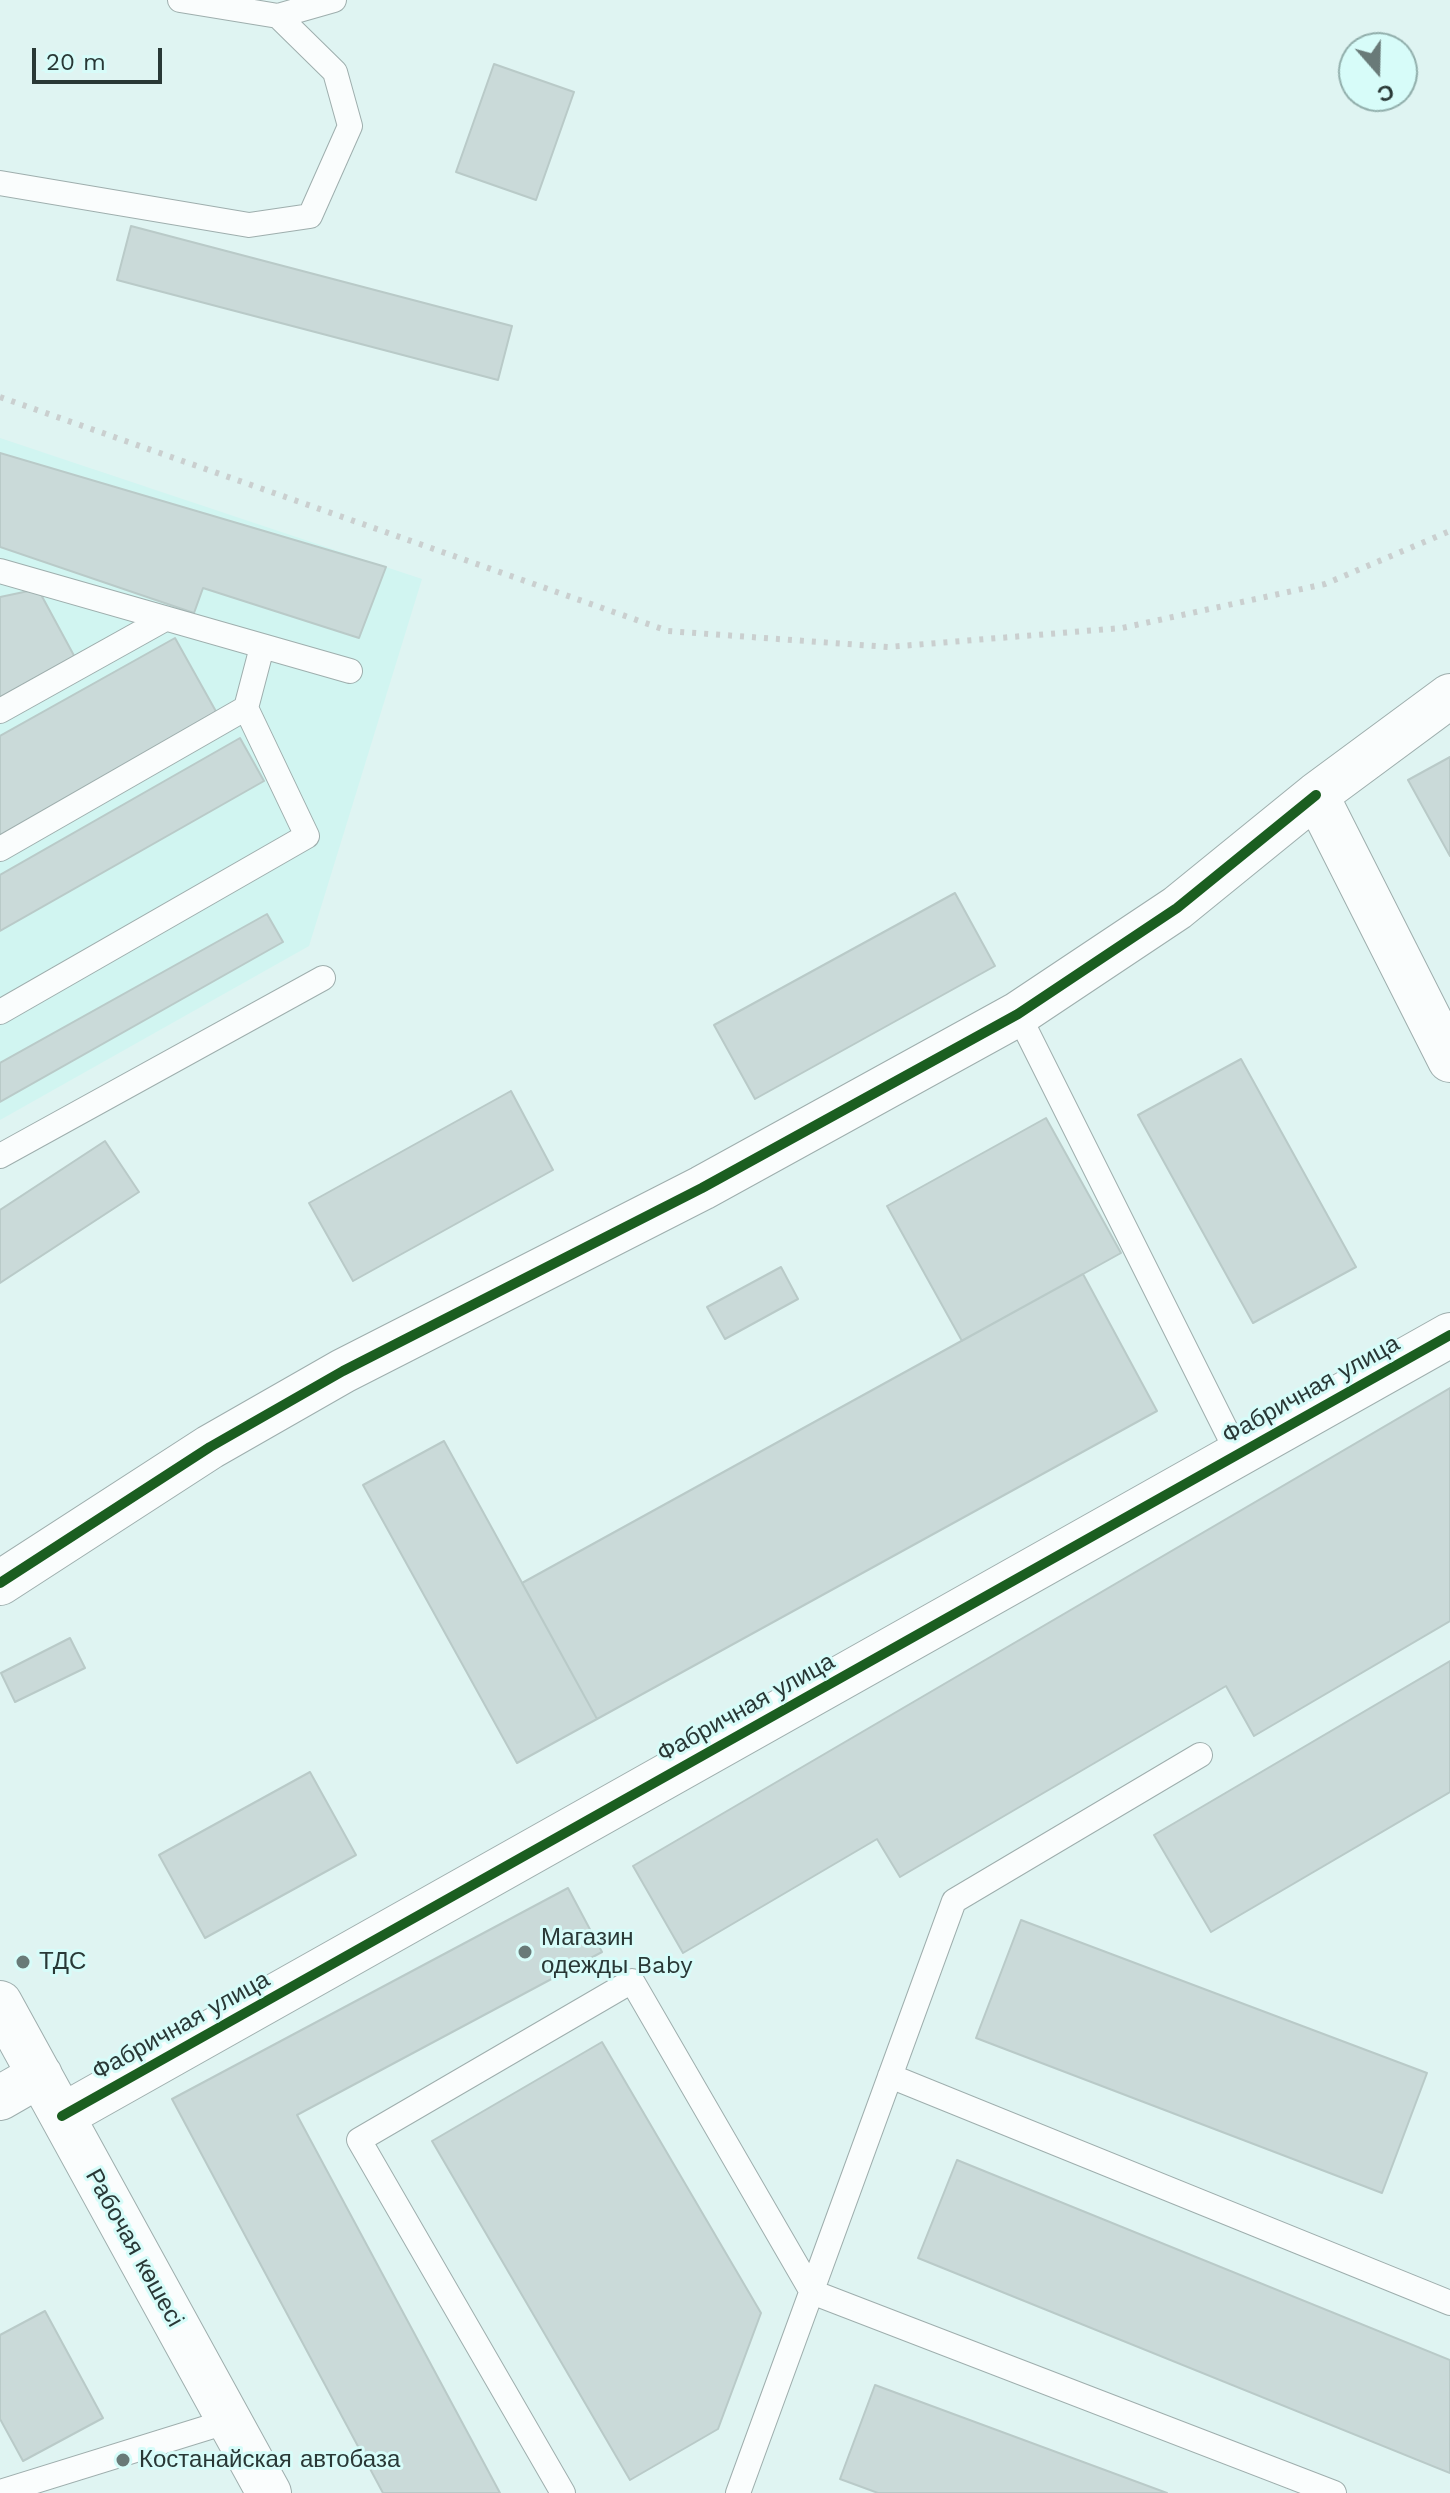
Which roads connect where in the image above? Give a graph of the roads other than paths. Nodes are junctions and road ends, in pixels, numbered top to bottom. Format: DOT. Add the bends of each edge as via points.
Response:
graph roads {
  1 [pos="180,0"];
  2 [pos="334,0"];
  3 [pos="278,16"];
  4 [pos="0,183"];
  5 [pos="5,577"];
  6 [pos="165,619"];
  7 [pos="262,647"];
  8 [pos="350,671"];
  9 [pos="1450,696"];
  10 [pos="246,708"];
  11 [pos="0,711"];
  12 [pos="1316,795"];
  13 [pos="0,849"];
  14 [pos="323,978"];
  15 [pos="0,1012"];
  16 [pos="1018,1014"];
  17 [pos="1450,1060"];
  18 [pos="0,1156"];
  19 [pos="1450,1335"];
  20 [pos="1238,1454"];
  21 [pos="0,1583"];
  22 [pos="1200,1755"];
  23 [pos="0,2003"];
  24 [pos="40,2075"];
  25 [pos="890,2076"];
  26 [pos="0,2098"];
  27 [pos="62,2116"];
  28 [pos="812,2292"];
  29 [pos="1450,2303"];
  30 [pos="229,2421"];
  31 [pos="0,2492"];
  32 [pos="269,2493"];
  33 [pos="563,2493"];
  34 [pos="738,2493"];
  35 [pos="1334,2493"];
  1 -- 3 [label="lane"];
  2 -- 3 [label="lane"];
  3 -- 4 [label="lane" via="335,72 350,126 310,216 249,225"];
  5 -- 6 [label="lane"];
  6 -- 7 [label="lane"];
  6 -- 11 [label="lane"];
  7 -- 8 [label="lane"];
  7 -- 10 [label="lane"];
  9 -- 12 [label="street"];
  10 -- 13 [label="lane"];
  10 -- 15 [label="lane" via="307,836"];
  12 -- 16 [label="street" via="1177,908"];
  12 -- 17 [label="street"];
  14 -- 18 [label="lane"];
  16 -- 20 [label="lane"];
  16 -- 21 [label="street" via="702,1188 343,1371 210,1447"];
  19 -- 20 [label="street, Фабричная улица"];
  20 -- 27 [label="street, Фабричная улица"];
  22 -- 25 [label="lane" via="954,1901"];
  23 -- 24 [label="street, Рабочая көшесі"];
  24 -- 26 [label="street"];
  24 -- 27 [label="street, Рабочая көшесі"];
  25 -- 28 [label="lane"];
  25 -- 29 [label="lane"];
  27 -- 30 [label="street, Рабочая көшесі"];
  28 -- 33 [label="lane" via="632,1981 359,2140"];
  28 -- 34 [label="lane"];
  28 -- 35 [label="lane"];
  30 -- 31 [label="lane"];
  30 -- 32 [label="street, Рабочая көшесі"];
}
